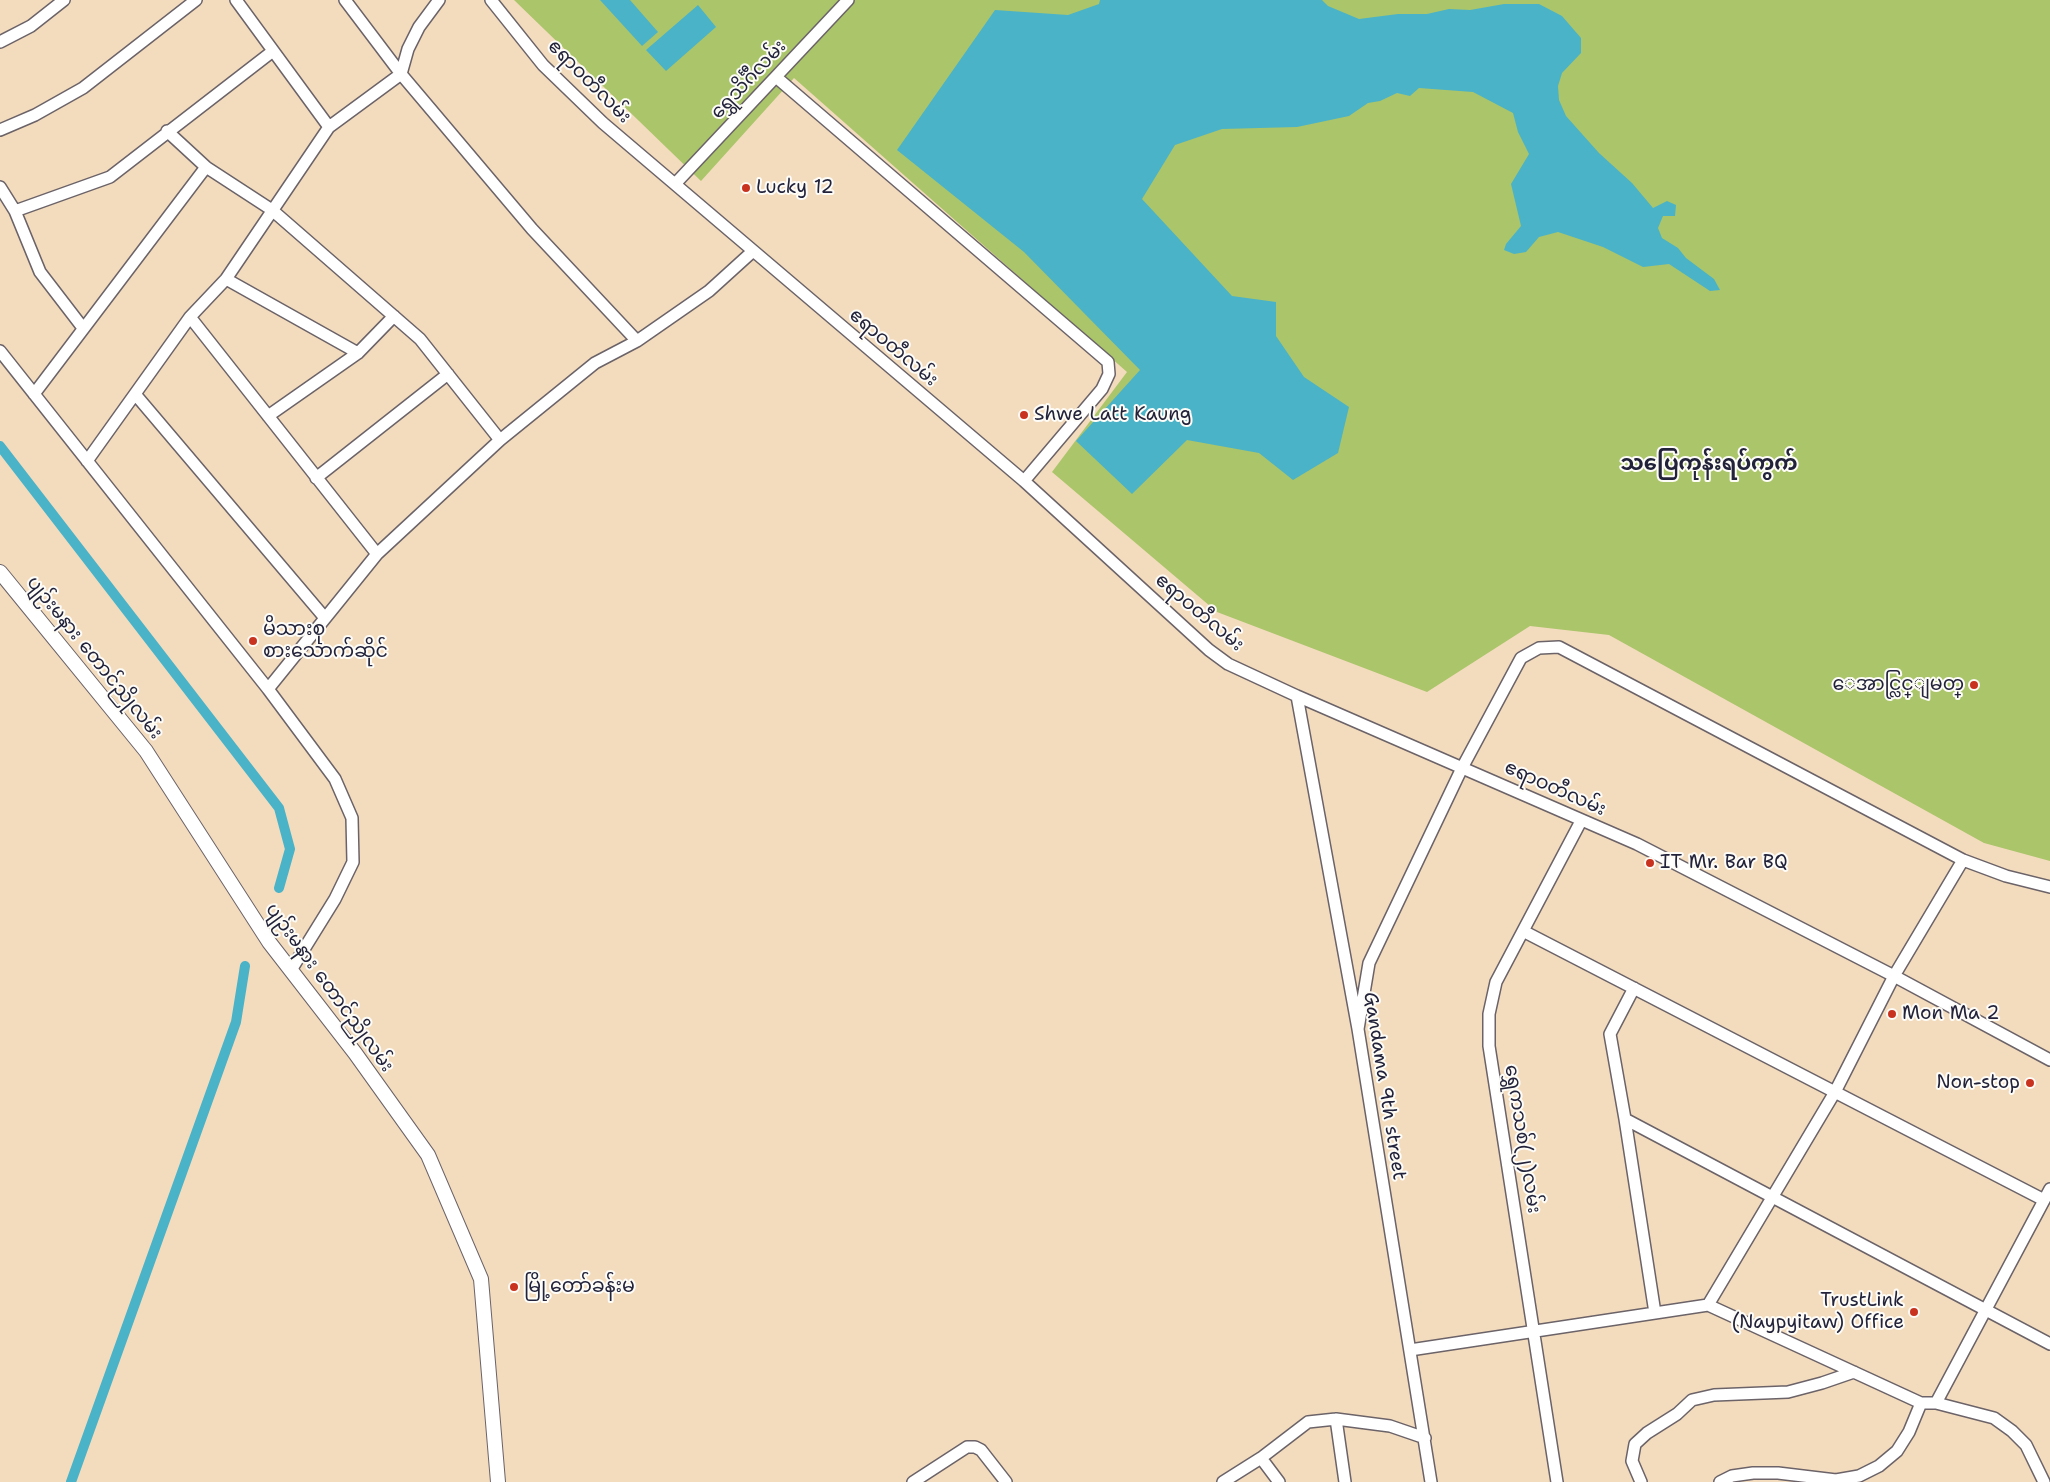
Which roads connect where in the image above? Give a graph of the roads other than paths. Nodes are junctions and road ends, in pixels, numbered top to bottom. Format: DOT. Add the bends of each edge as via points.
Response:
graph roads {
  1 [pos="64,0"];
  2 [pos="196,0"];
  3 [pos="236,0"];
  4 [pos="345,0"];
  5 [pos="439,0"];
  6 [pos="492,0"];
  7 [pos="848,0"];
  8 [pos="0,42"];
  9 [pos="273,51"];
  10 [pos="402,74"];
  11 [pos="776,77"];
  12 [pos="329,127"];
  13 [pos="0,130"];
  14 [pos="167,131"];
  15 [pos="206,167"];
  16 [pos="675,184"];
  17 [pos="0,187"];
  18 [pos="272,210"];
  19 [pos="15,212"];
  20 [pos="752,252"];
  21 [pos="226,279"];
  22 [pos="394,316"];
  23 [pos="190,317"];
  24 [pos="83,328"];
  25 [pos="637,342"];
  26 [pos="0,351"];
  27 [pos="358,353"];
  28 [pos="448,374"];
  29 [pos="34,394"];
  30 [pos="135,394"];
  31 [pos="268,416"];
  32 [pos="500,440"];
  33 [pos="87,461"];
  34 [pos="316,478"];
  35 [pos="1024,481"];
  36 [pos="377,554"];
  37 [pos="0,572"];
  38 [pos="325,618"];
  39 [pos="268,689"];
  40 [pos="1297,696"];
  41 [pos="1462,768"];
  42 [pos="1581,821"];
  43 [pos="1963,860"];
  44 [pos="2050,887"];
  45 [pos="1523,931"];
  46 [pos="291,970"];
  47 [pos="1894,976"];
  48 [pos="1634,988"];
  49 [pos="1358,1029"];
  50 [pos="2050,1060"];
  51 [pos="1834,1092"];
  52 [pos="1626,1119"];
  53 [pos="2050,1189"];
  54 [pos="1773,1196"];
  55 [pos="2044,1200"];
  56 [pos="1708,1305"];
  57 [pos="1985,1310"];
  58 [pos="1655,1313"];
  59 [pos="1535,1331"];
  60 [pos="2050,1344"];
  61 [pos="1410,1350"];
  62 [pos="1854,1372"];
  63 [pos="1922,1403"];
  64 [pos="1936,1403"];
  65 [pos="1336,1419"];
  66 [pos="1425,1438"];
  67 [pos="1261,1458"];
  68 [pos="498,1482"];
  69 [pos="913,1482"];
  70 [pos="1006,1482"];
  71 [pos="1223,1482"];
  72 [pos="1279,1482"];
  73 [pos="1345,1482"];
  74 [pos="1431,1482"];
  75 [pos="1557,1482"];
  76 [pos="1640,1482"];
  77 [pos="1720,1482"];
  78 [pos="2044,1482"];
  1 -- 8 [label="street" via="31,26"];
  2 -- 13 [label="street" via="83,88"];
  3 -- 9 [label="street"];
  4 -- 10 [label="street"];
  5 -- 10 [label="street" via="419,27 408,49"];
  6 -- 16 [label="street, ဧရာဝတီလမ်း" via="543,65 603,123"];
  7 -- 11 [label="street, ရွှေသိင်္ဂီလမ်း"];
  9 -- 12 [label="street"];
  9 -- 14 [label="street"];
  10 -- 12 [label="street"];
  10 -- 25 [label="street" via="532,228"];
  11 -- 16 [label="street, ရွှေသိင်္ဂီလမ်း"];
  11 -- 35 [label="street" via="1108,362 1109,374 1102,389"];
  12 -- 18 [label="street"];
  14 -- 15 [label="street"];
  14 -- 19 [label="street" via="110,177"];
  15 -- 18 [label="street"];
  15 -- 24 [label="street"];
  16 -- 20 [label="street, ဧရာဝတီလမ်း"];
  17 -- 19 [label="street"];
  18 -- 21 [label="street"];
  18 -- 22 [label="street"];
  19 -- 24 [label="street" via="40,272"];
  20 -- 25 [label="street" via="709,291"];
  20 -- 35 [label="street, ဧရာဝတီလမ်း"];
  21 -- 23 [label="street"];
  21 -- 27 [label="street"];
  22 -- 27 [label="street"];
  22 -- 28 [label="street" via="420,339"];
  23 -- 30 [label="street"];
  23 -- 31 [label="street"];
  24 -- 29 [label="street"];
  25 -- 32 [label="street" via="594,363"];
  26 -- 29 [label="street"];
  27 -- 31 [label="street"];
  28 -- 32 [label="street"];
  28 -- 34 [label="street"];
  29 -- 33 [label="street"];
  30 -- 33 [label="street"];
  30 -- 38 [label="street"];
  31 -- 34 [label="street"];
  32 -- 36 [label="street"];
  33 -- 39 [label="street"];
  34 -- 36 [label="street"];
  35 -- 40 [label="street, ဧရာဝတီလမ်း" via="1209,650 1228,664"];
  36 -- 38 [label="street"];
  37 -- 46 [label="main road, ပျဉ်းမနား တောင်ညိုလမ်း" via="146,751 269,942"];
  38 -- 39 [label="street"];
  39 -- 46 [label="street" via="335,779 352,818 353,862 335,899"];
  40 -- 41 [label="street, ဧရာဝတီလမ်း"];
  40 -- 49 [label="street, Gandama 9th street"];
  41 -- 42 [label="street, ဧရာဝတီလမ်း"];
  41 -- 43 [label="street" via="1521,658 1539,648 1559,647"];
  41 -- 49 [label="street" via="1369,963"];
  42 -- 45 [label="street, ရွှေကသစ်(၂)လမ်း"];
  42 -- 47 [label="street, ဧရာဝတီလမ်း" via="1637,844"];
  43 -- 44 [label="street" via="2006,876"];
  43 -- 47 [label="street"];
  45 -- 48 [label="street"];
  45 -- 59 [label="street, ရွှေကသစ်(၂)လမ်း" via="1496,982 1489,1014 1489,1046"];
  46 -- 68 [label="main road, ပျဉ်းမနား တောင်ညိုလမ်း" via="428,1155 481,1279"];
  47 -- 50 [label="street, ဧရာဝတီလမ်း"];
  47 -- 51 [label="street"];
  48 -- 51 [label="street"];
  48 -- 52 [label="street" via="1610,1034"];
  49 -- 61 [label="street, Gandama 9th street"];
  51 -- 54 [label="street"];
  51 -- 55 [label="street"];
  52 -- 54 [label="street"];
  52 -- 58 [label="street"];
  53 -- 55 [label="street"];
  54 -- 56 [label="street"];
  54 -- 57 [label="street"];
  55 -- 57 [label="street"];
  56 -- 58 [label="street"];
  56 -- 62 [label="street"];
  57 -- 60 [label="street"];
  57 -- 64 [label="street"];
  58 -- 59 [label="street"];
  59 -- 61 [label="street"];
  59 -- 75 [label="street, ရွှေကသစ်(၂)လမ်း"];
  61 -- 66 [label="street, Gandama 9th street"];
  62 -- 63 [label="street"];
  62 -- 76 [label="street" via="1788,1392 1714,1395 1692,1400 1635,1444 1632,1461"];
  63 -- 64 [label="street"];
  63 -- 77 [label="street" via="1896,1451 1880,1466 1859,1476 1836,1480 1753,1473 1732,1476"];
  64 -- 78 [label="street" via="1994,1418 2012,1431 2026,1444"];
  65 -- 66 [label="street" via="1390,1426"];
  65 -- 67 [label="street" via="1308,1422"];
  65 -- 73 [label="street"];
  66 -- 74 [label="street, Gandama 9th street"];
  67 -- 71 [label="street"];
  67 -- 72 [label="street"];
  69 -- 70 [label="street" via="967,1447 974,1446 981,1450"];
}
